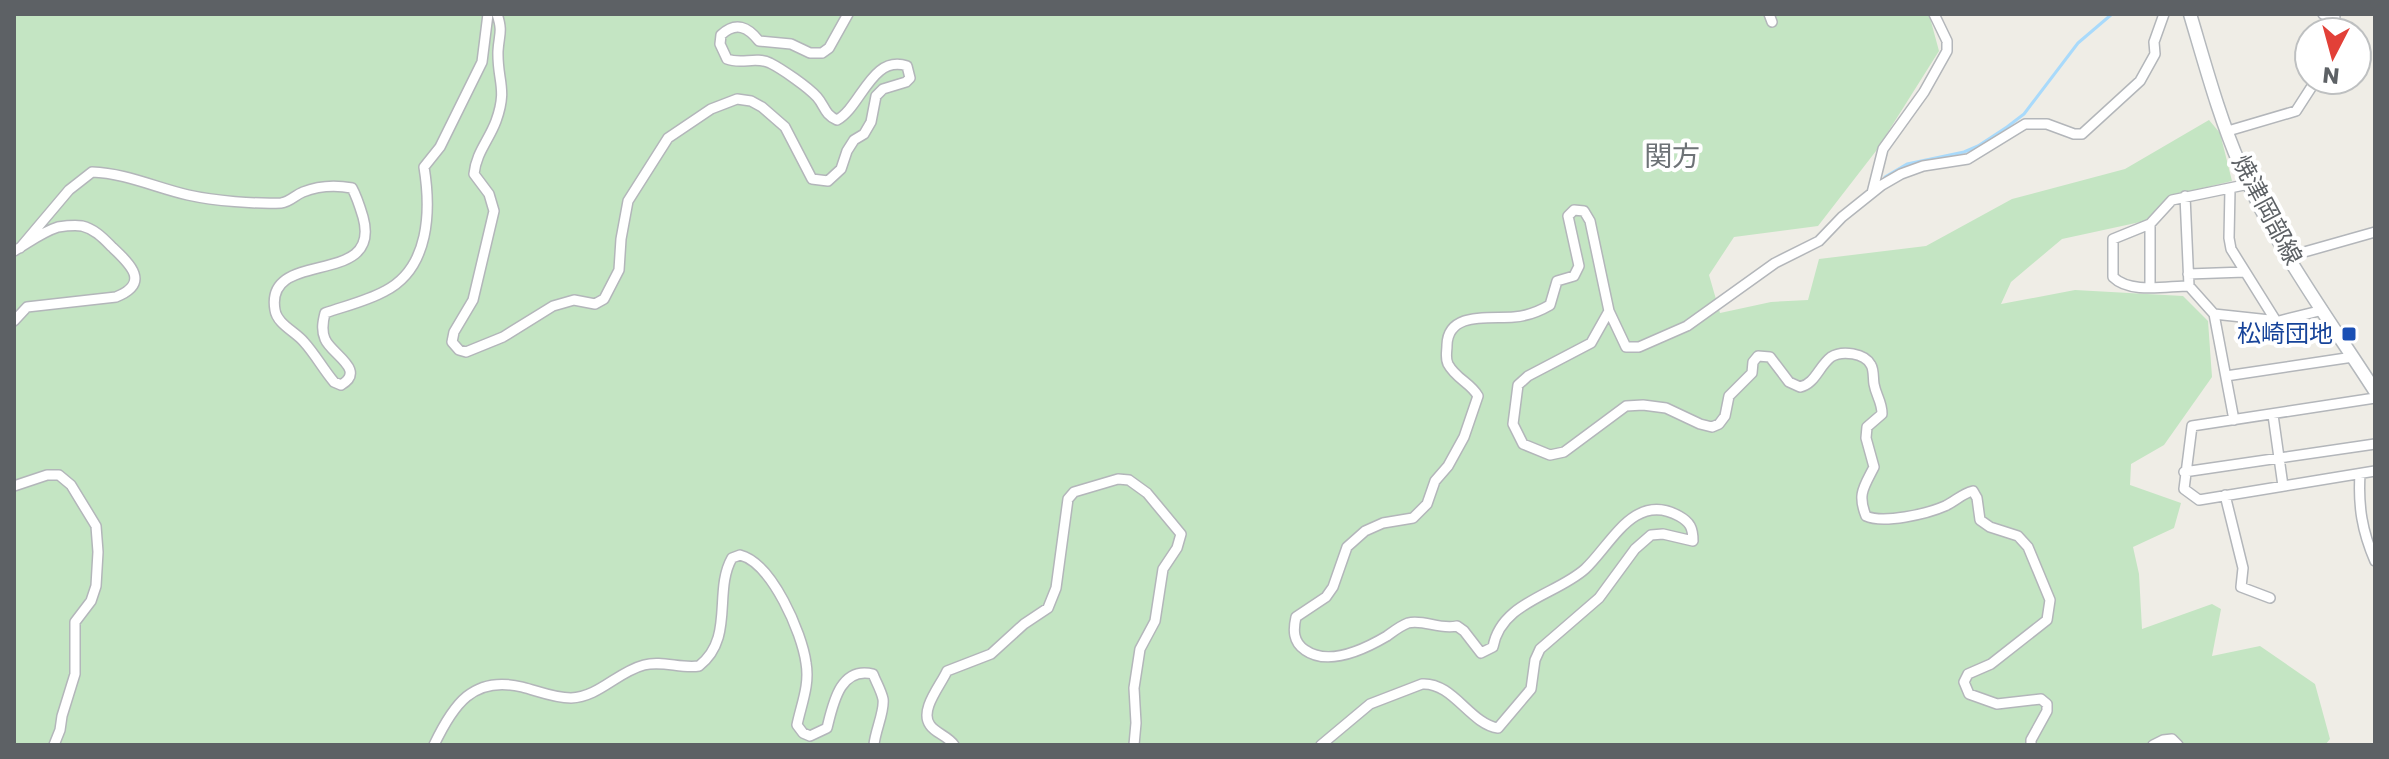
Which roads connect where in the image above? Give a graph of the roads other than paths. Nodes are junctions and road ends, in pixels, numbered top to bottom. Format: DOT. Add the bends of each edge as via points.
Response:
graph roads {
  1 [pos="488,14"];
  2 [pos="497,14"];
  3 [pos="848,14"];
  4 [pos="1934,14"];
  5 [pos="2164,14"];
  6 [pos="2190,14"];
  7 [pos="2306,96"];
  8 [pos="2228,131"];
  9 [pos="2249,184"];
  10 [pos="2230,189"];
  11 [pos="1872,193"];
  12 [pos="2185,196"];
  13 [pos="2150,224"];
  14 [pos="2375,232"];
  15 [pos="17,250"];
  16 [pos="2290,256"];
  17 [pos="2245,272"];
  18 [pos="2188,274"];
  19 [pos="2150,286"];
  20 [pos="2189,286"];
  21 [pos="2323,310"];
  22 [pos="1609,311"];
  23 [pos="2214,314"];
  24 [pos="14,321"];
  25 [pos="2276,321"];
  26 [pos="2353,357"];
  27 [pos="2226,376"];
  28 [pos="2375,391"];
  29 [pos="2375,398"];
  30 [pos="2273,415"];
  31 [pos="2234,420"];
  32 [pos="2375,444"];
  33 [pos="2279,459"];
  34 [pos="2375,471"];
  35 [pos="2184,472"];
  36 [pos="2360,474"];
  37 [pos="14,486"];
  38 [pos="2283,486"];
  39 [pos="2225,495"];
  40 [pos="2375,561"];
  41 [pos="2270,598"];
  42 [pos="54,745"];
  43 [pos="434,745"];
  44 [pos="874,745"];
  45 [pos="954,745"];
  46 [pos="1134,745"];
  47 [pos="1321,745"];
  48 [pos="2031,745"];
  49 [pos="2153,745"];
  50 [pos="2178,745"];
  1 -- 15 [label="street" via="482,62 440,147 424,167 429,215 411,269 388,291 325,313 326,342 349,366 351,375 341,385 280,320 276,294 286,279 358,254 366,231 352,188 318,188 300,192 286,203 262,202 192,196 92,172 69,190"];
  2 -- 3 [label="street" via="503,31 498,52 503,94 474,174 494,211 473,300 452,342 466,352 503,337 553,306 604,299 619,270 628,201 668,138 711,109 737,99 762,107 785,127 812,179 828,181 871,122 876,96 910,78 907,66 891,64 874,76 837,120 828,116 817,97 772,64 756,58 737,63 727,59 721,35 739,26 749,28 759,41 822,53"];
  4 -- 11 [label="street" via="1947,51 1883,149"];
  5 -- 11 [label="street" via="2155,54 2140,81 2082,134 2025,124 1968,159 1911,170"];
  6 -- 8 [label="main road, 焼津岡部線"];
  7 -- 8 [label="street" via="2296,111"];
  8 -- 9 [label="main road, 焼津岡部線"];
  9 -- 10 [label="street"];
  9 -- 16 [label="main road, 焼津岡部線"];
  10 -- 12 [label="street"];
  10 -- 17 [label="street" via="2229,238"];
  11 -- 22 [label="street" via="1819,241 1775,263 1687,326 1639,347 1626,347"];
  12 -- 13 [label="street" via="2172,200"];
  12 -- 18 [label="street"];
  13 -- 19 [label="street"];
  13 -- 19 [label="street" via="2113,239 2113,277"];
  14 -- 16 [label="street"];
  15 -- 24 [label="street" via="58,227 85,226 129,262 135,277 126,293 116,297 27,307"];
  16 -- 21 [label="main road, 焼津岡部線"];
  17 -- 18 [label="street"];
  17 -- 25 [label="street"];
  18 -- 20 [label="street"];
  19 -- 20 [label="street"];
  20 -- 23 [label="street"];
  21 -- 25 [label="street"];
  21 -- 26 [label="main road, 焼津岡部線"];
  22 -- 47 [label="street" via="1590,221 1584,211 1574,210 1568,216 1579,266 1574,276 1557,281 1550,305 1515,317 1475,318 1455,325 1447,338 1446,361 1478,396 1464,437 1435,481 1427,504 1413,518 1383,523 1347,547 1326,597 1296,617 1295,637 1308,653 1336,656 1419,622 1441,629 1457,626 1481,653 1493,647 1513,613 1586,568 1629,519 1657,510 1673,513 1693,529 1693,541 1651,535 1635,549 1599,598 1540,649 1531,689 1498,728 1438,688 1422,684 1370,704"];
  22 -- 48 [label="street" via="1591,343 1518,385 1513,424 1523,444 1550,455 1564,452 1626,406 1666,408 1712,427 1725,416 1729,396 1752,373 1758,356 1770,357 1789,382 1800,387 1808,385 1832,357 1857,354 1866,359 1872,365 1882,414 1867,427 1874,467 1860,502 1866,516 1875,520 1913,515 1973,491 1980,520 2018,536 2036,561 2050,600 2047,620 1991,664 1968,674 1964,682 1969,694 1997,704 2041,699 2047,704"];
  23 -- 25 [label="street"];
  23 -- 27 [label="street"];
  26 -- 27 [label="street"];
  26 -- 28 [label="main road, 焼津岡部線"];
  27 -- 31 [label="street"];
  29 -- 30 [label="street"];
  30 -- 31 [label="street"];
  30 -- 33 [label="street"];
  31 -- 35 [label="street" via="2192,426"];
  32 -- 33 [label="street"];
  33 -- 35 [label="street"];
  33 -- 38 [label="street"];
  34 -- 36 [label="street"];
  35 -- 39 [label="street" via="2184,489 2199,500"];
  36 -- 38 [label="street"];
  36 -- 40 [label="street" via="2361,522"];
  37 -- 42 [label="street" via="47,475 62,477 96,526 96,586 75,622 75,674"];
  38 -- 39 [label="street"];
  39 -- 41 [label="street" via="2243,568 2241,587"];
  43 -- 44 [label="street" via="450,712 481,687 506,685 570,698 598,690 648,663 699,666 716,645 727,566 740,555 773,583 795,622 806,662 797,725 810,736 827,728 845,681 873,674 883,708"];
  45 -- 46 [label="street" via="927,719 947,671 991,654 1048,608 1056,588 1068,499 1074,492 1118,479 1136,483 1181,534 1163,569 1155,621 1140,649"];
  49 -- 50 [label="street" via="2172,739"];
}
